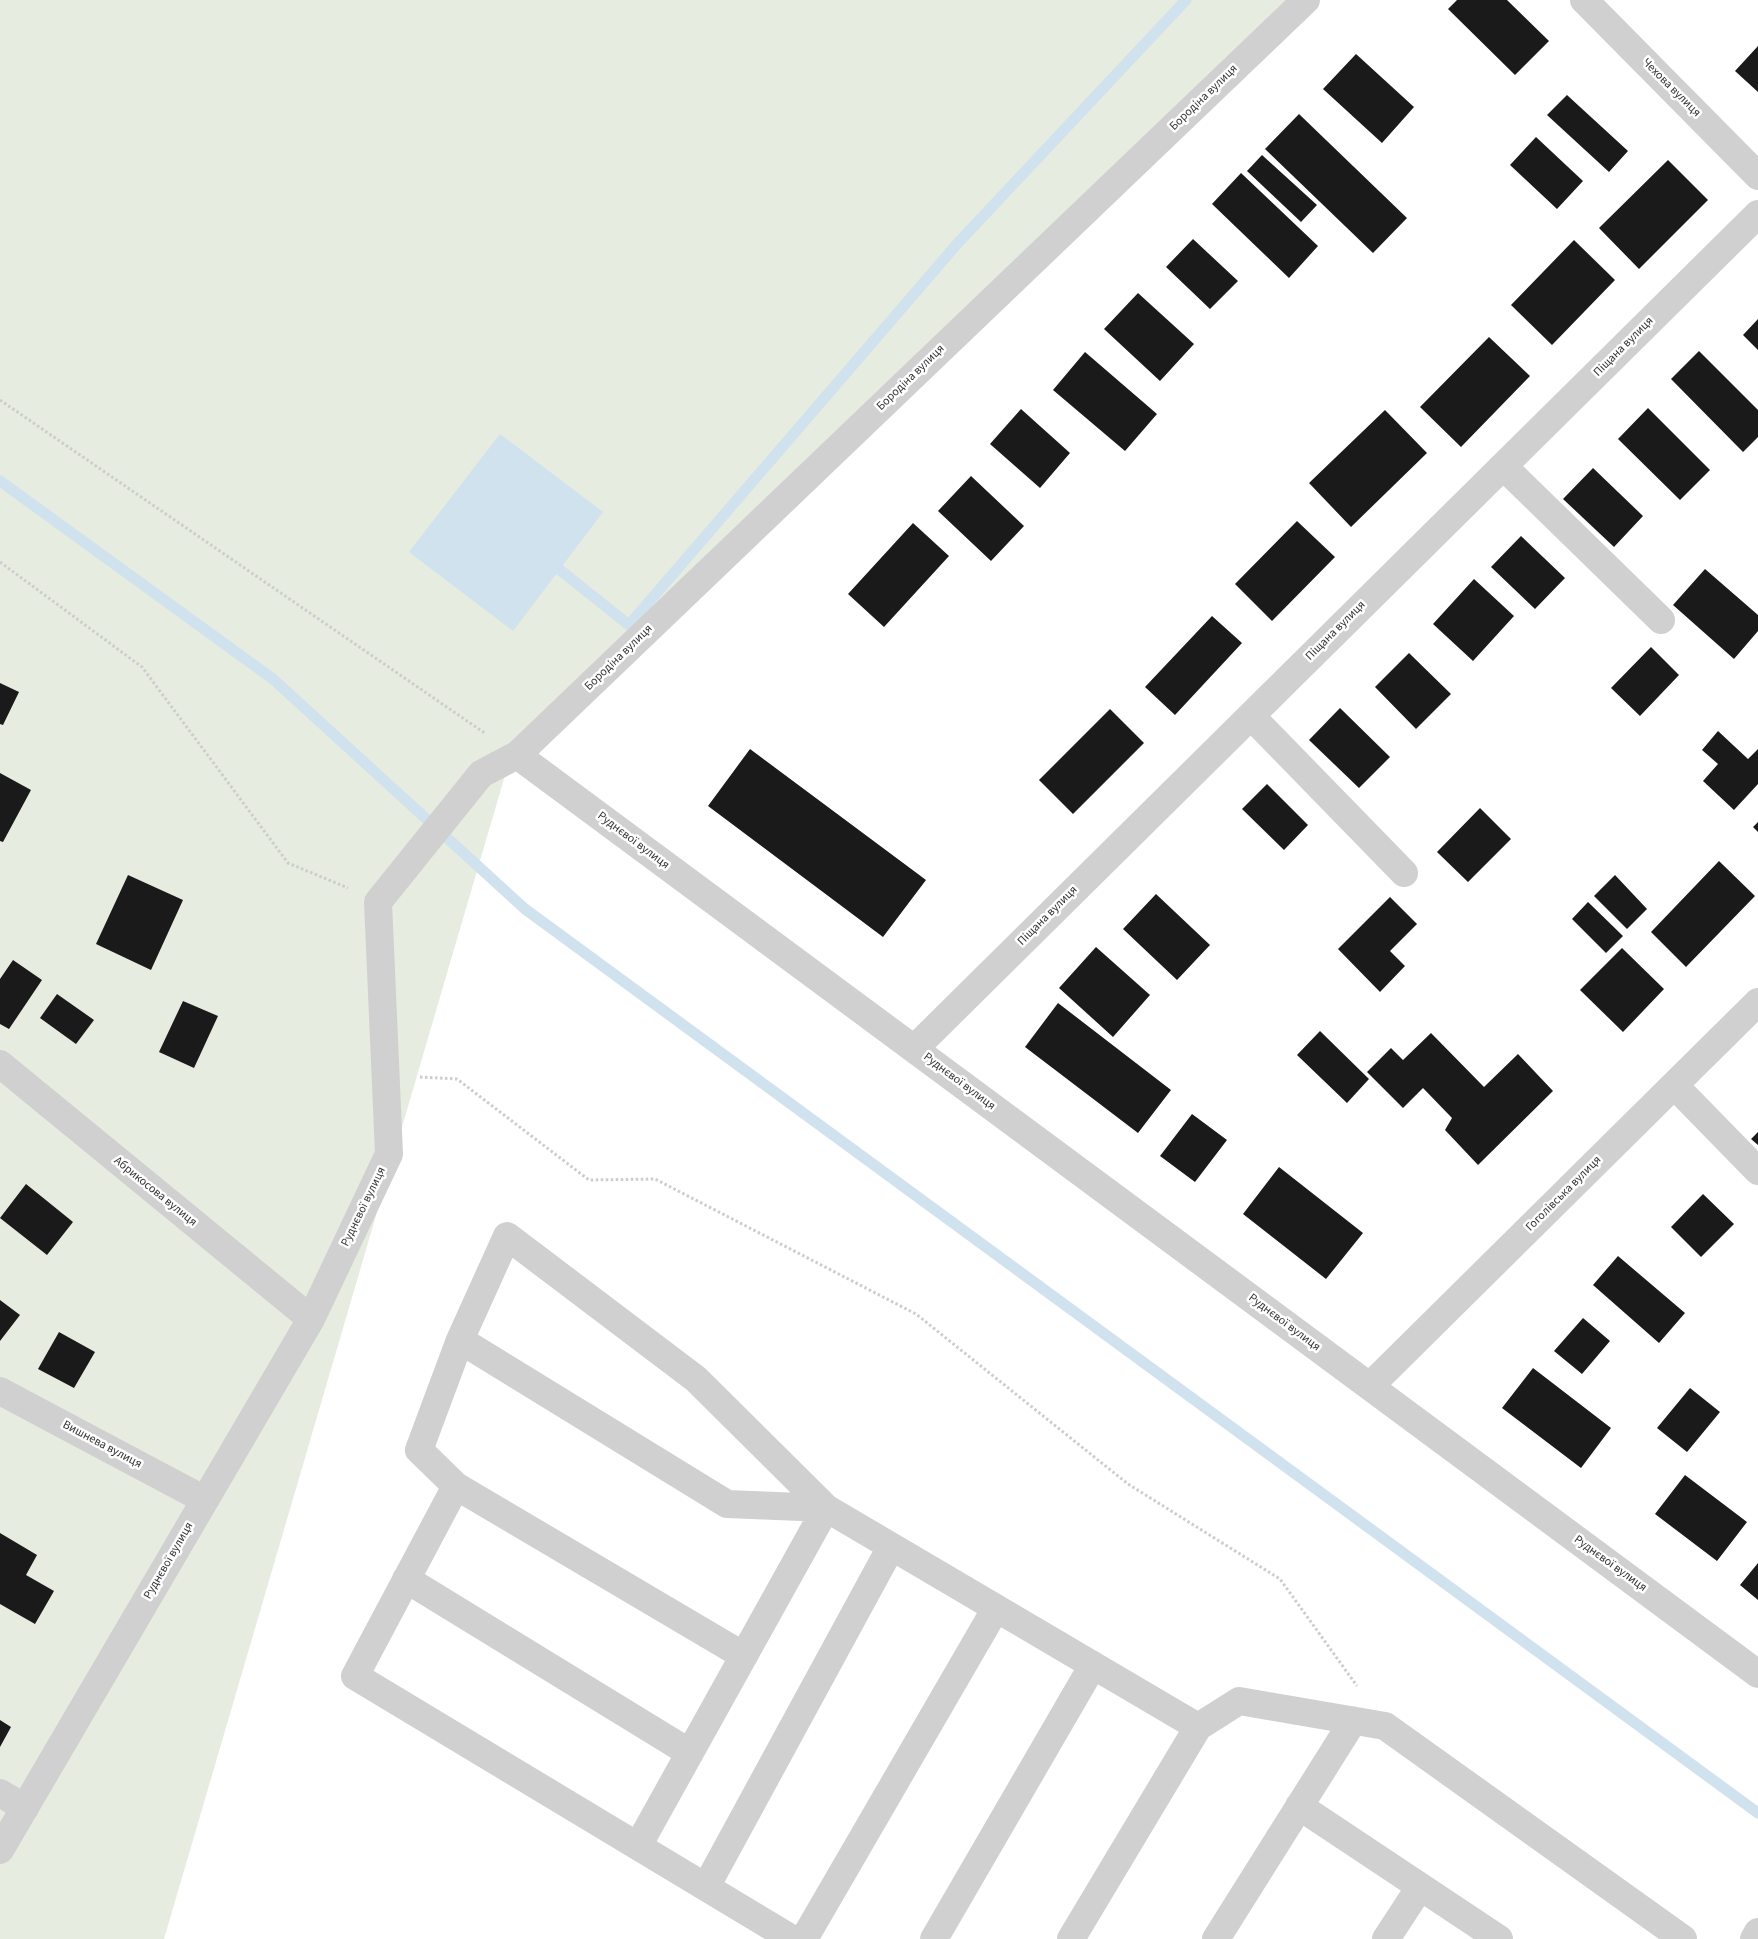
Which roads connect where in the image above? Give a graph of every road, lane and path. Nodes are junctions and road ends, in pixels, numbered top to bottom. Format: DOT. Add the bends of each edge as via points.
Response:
graph roads {
  1 [pos="1306,0"];
  2 [pos="1584,0"];
  3 [pos="1758,176"];
  4 [pos="1758,214"];
  5 [pos="0,400"];
  6 [pos="1503,466"];
  7 [pos="0,562"];
  8 [pos="1661,620"];
  9 [pos="1251,716"];
  10 [pos="517,755"];
  11 [pos="1404,872"];
  12 [pos="378,902"];
  13 [pos="1758,1002"];
  14 [pos="914,1049"];
  15 [pos="0,1064"];
  16 [pos="386,1074"];
  17 [pos="1674,1085"];
  18 [pos="1758,1171"];
  19 [pos="311,1319"];
  20 [pos="460,1340"];
  21 [pos="1370,1386"];
  22 [pos="0,1391"];
  23 [pos="456,1486"];
  24 [pos="204,1500"];
  25 [pos="826,1508"];
  26 [pos="892,1547"];
  27 [pos="406,1579"];
  28 [pos="996,1608"];
  29 [pos="744,1656"];
  30 [pos="1093,1665"];
  31 [pos="1758,1674"];
  32 [pos="1353,1721"];
  33 [pos="1385,1726"];
  34 [pos="1198,1727"];
  35 [pos="690,1753"];
  36 [pos="0,1794"];
  37 [pos="1299,1806"];
  38 [pos="25,1808"];
  39 [pos="638,1846"];
  40 [pos="0,1850"];
  41 [pos="706,1887"];
  42 [pos="1420,1887"];
  43 [pos="1758,1932"];
  44 [pos="792,1939"];
  45 [pos="804,1939"];
  46 [pos="934,1939"];
  47 [pos="1071,1939"];
  48 [pos="1216,1939"];
  49 [pos="1386,1939"];
  50 [pos="1499,1939"];
  51 [pos="1683,1939"];
  52 [pos="1754,1939"];
  1 -- 10 [label="street, Бородіна вулиця"];
  2 -- 3 [label="street, Чехова вулиця"];
  4 -- 6 [label="street, Піщана вулиця"];
  5 -- 10 [label="path"];
  6 -- 8 [label="street"];
  6 -- 9 [label="street, Піщана вулиця"];
  7 -- 12 [label="path" via="142,667 288,863"];
  9 -- 11 [label="street"];
  9 -- 14 [label="street, Піщана вулиця"];
  10 -- 12 [label="street" via="481,774"];
  10 -- 14 [label="street, Руднєвої вулиця"];
  12 -- 16 [label="street, Руднєвої вулиця"];
  13 -- 17 [label="street, Гоголівська вулиця"];
  14 -- 21 [label="street, Руднєвої вулиця"];
  15 -- 19 [label="street, Абрикосова вулиця"];
  16 -- 19 [label="street, Руднєвої вулиця" via="389,1154"];
  16 -- 33 [label="path" via="457,1079 589,1180 655,1179 916,1314 1128,1484 1280,1579"];
  17 -- 18 [label="street"];
  17 -- 21 [label="street, Гоголівська вулиця"];
  19 -- 24 [label="street, Руднєвої вулиця"];
  20 -- 23 [label="street" via="419,1450"];
  20 -- 25 [label="street" via="728,1504"];
  20 -- 25 [label="street" via="507,1236 696,1379"];
  21 -- 31 [label="street, Руднєвої вулиця"];
  22 -- 24 [label="street, Вишнева вулиця"];
  23 -- 27 [label="street"];
  23 -- 29 [label="street"];
  24 -- 38 [label="street, Руднєвої вулиця"];
  25 -- 26 [label="street"];
  25 -- 29 [label="street"];
  26 -- 28 [label="street"];
  26 -- 41 [label="street"];
  27 -- 35 [label="street"];
  27 -- 39 [label="street" via="355,1676"];
  28 -- 30 [label="street"];
  28 -- 45 [label="street"];
  29 -- 35 [label="street"];
  30 -- 34 [label="street"];
  30 -- 46 [label="street"];
  32 -- 33 [label="street"];
  32 -- 34 [label="street" via="1239,1701"];
  32 -- 37 [label="street"];
  33 -- 51 [label="street"];
  34 -- 47 [label="street"];
  35 -- 39 [label="street"];
  36 -- 38 [label="street"];
  37 -- 42 [label="street"];
  37 -- 48 [label="street"];
  38 -- 40 [label="street, Руднєвої вулиця"];
  39 -- 41 [label="street"];
  41 -- 44 [label="street"];
  42 -- 49 [label="street"];
  42 -- 50 [label="street"];
  43 -- 52 [label="street"];
}
